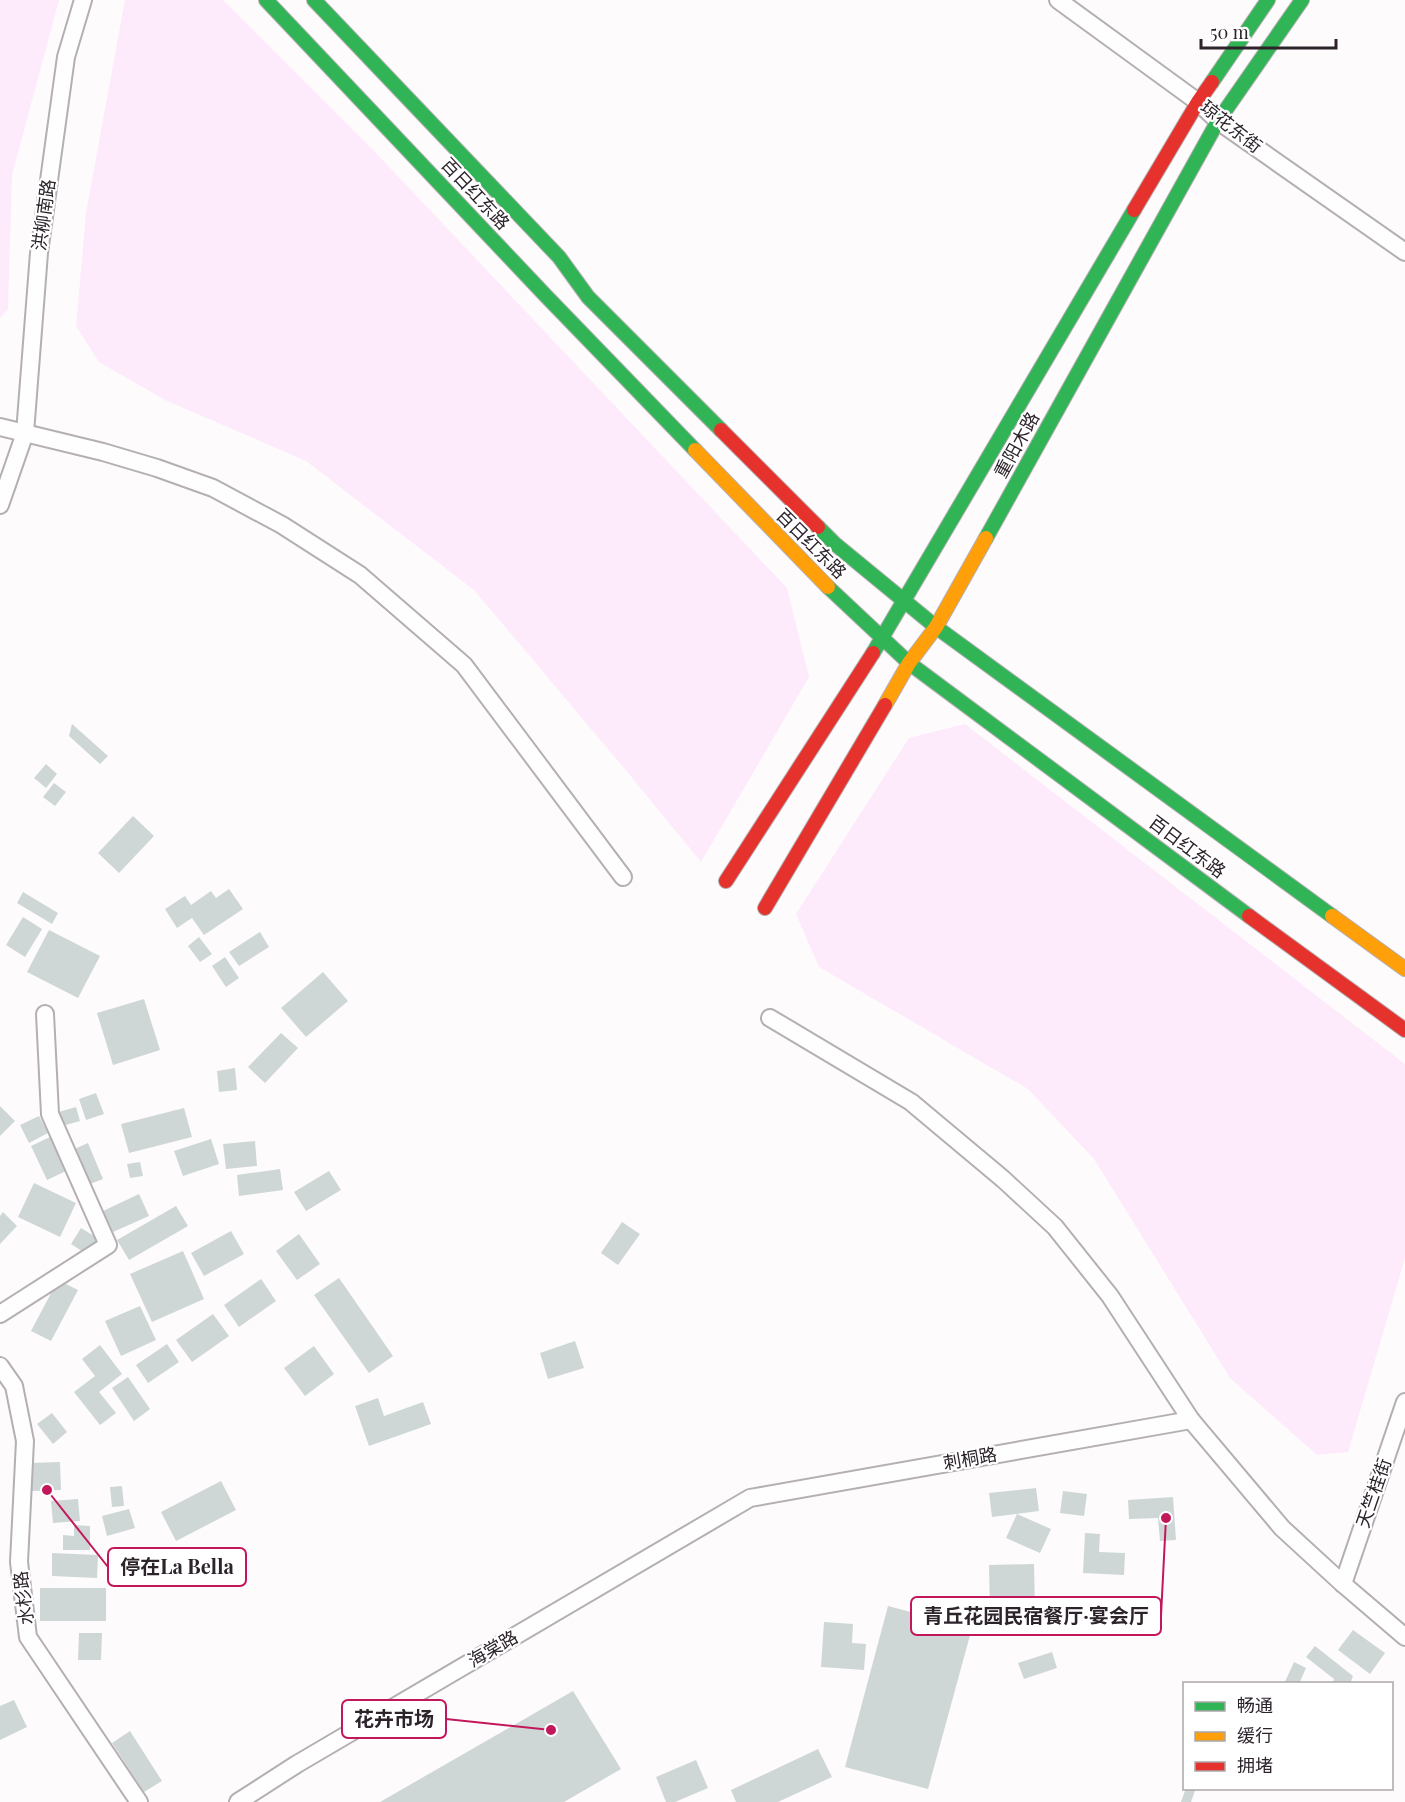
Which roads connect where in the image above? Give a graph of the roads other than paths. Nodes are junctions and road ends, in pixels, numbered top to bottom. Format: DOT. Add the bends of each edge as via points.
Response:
graph roads {
  1 [pos="84,0"];
  2 [pos="266,0"];
  3 [pos="314,0"];
  4 [pos="1058,0"];
  5 [pos="1268,0"];
  6 [pos="1302,0"];
  7 [pos="1198,102"];
  8 [pos="1218,121"];
  9 [pos="1405,252"];
  10 [pos="0,427"];
  11 [pos="25,434"];
  12 [pos="0,505"];
  13 [pos="905,601"];
  14 [pos="936,627"];
  15 [pos="883,638"];
  16 [pos="909,663"];
  17 [pos="623,878"];
  18 [pos="726,881"];
  19 [pos="765,908"];
  20 [pos="1405,969"];
  21 [pos="45,1014"];
  22 [pos="770,1018"];
  23 [pos="1405,1030"];
  24 [pos="0,1314"];
  25 [pos="0,1366"];
  26 [pos="1405,1402"];
  27 [pos="1191,1420"];
  28 [pos="750,1498"];
  29 [pos="1343,1584"];
  30 [pos="1405,1637"];
  31 [pos="139,1802"];
  32 [pos="238,1802"];
  1 -- 11 [label="street, 洪柳南路" via="66,57 39,253"];
  2 -- 15 [label="street, 百日红东路" via="819,579"];
  3 -- 13 [label="street, 百日红东路" via="559,257 588,297 835,544"];
  4 -- 7 [label="street, 琼花东街"];
  5 -- 7 [label="street, 重阳木路"];
  6 -- 8 [label="street, 重阳木路"];
  7 -- 8 [label="street, 琼花东街"];
  7 -- 13 [label="street, 重阳木路"];
  8 -- 9 [label="street, 琼花东街"];
  8 -- 14 [label="street, 重阳木路"];
  10 -- 11 [label="street"];
  11 -- 12 [label="street, 洪柳南路"];
  11 -- 17 [label="street" via="103,452 213,488 282,525 360,575 464,665"];
  13 -- 14 [label="street, 百日红东路"];
  13 -- 15 [label="street, 重阳木路"];
  14 -- 16 [label="street, 重阳木路"];
  14 -- 20 [label="street, 百日红东路"];
  15 -- 16 [label="street, 百日红东路"];
  15 -- 18 [label="street, 重阳木路"];
  16 -- 19 [label="street, 重阳木路"];
  16 -- 23 [label="street, 百日红东路"];
  21 -- 24 [label="street" via="50,1114 108,1245"];
  22 -- 27 [label="street" via="911,1102 1055,1227 1110,1296"];
  25 -- 31 [label="street, 水杉路" via="14,1386 25,1441 19,1562 28,1637"];
  26 -- 29 [label="street, 天竺桂街"];
  27 -- 28 [label="street, 刺桐路"];
  27 -- 29 [label="street" via="1282,1528"];
  28 -- 32 [label="street, 海棠路"];
  29 -- 30 [label="street"];
}
